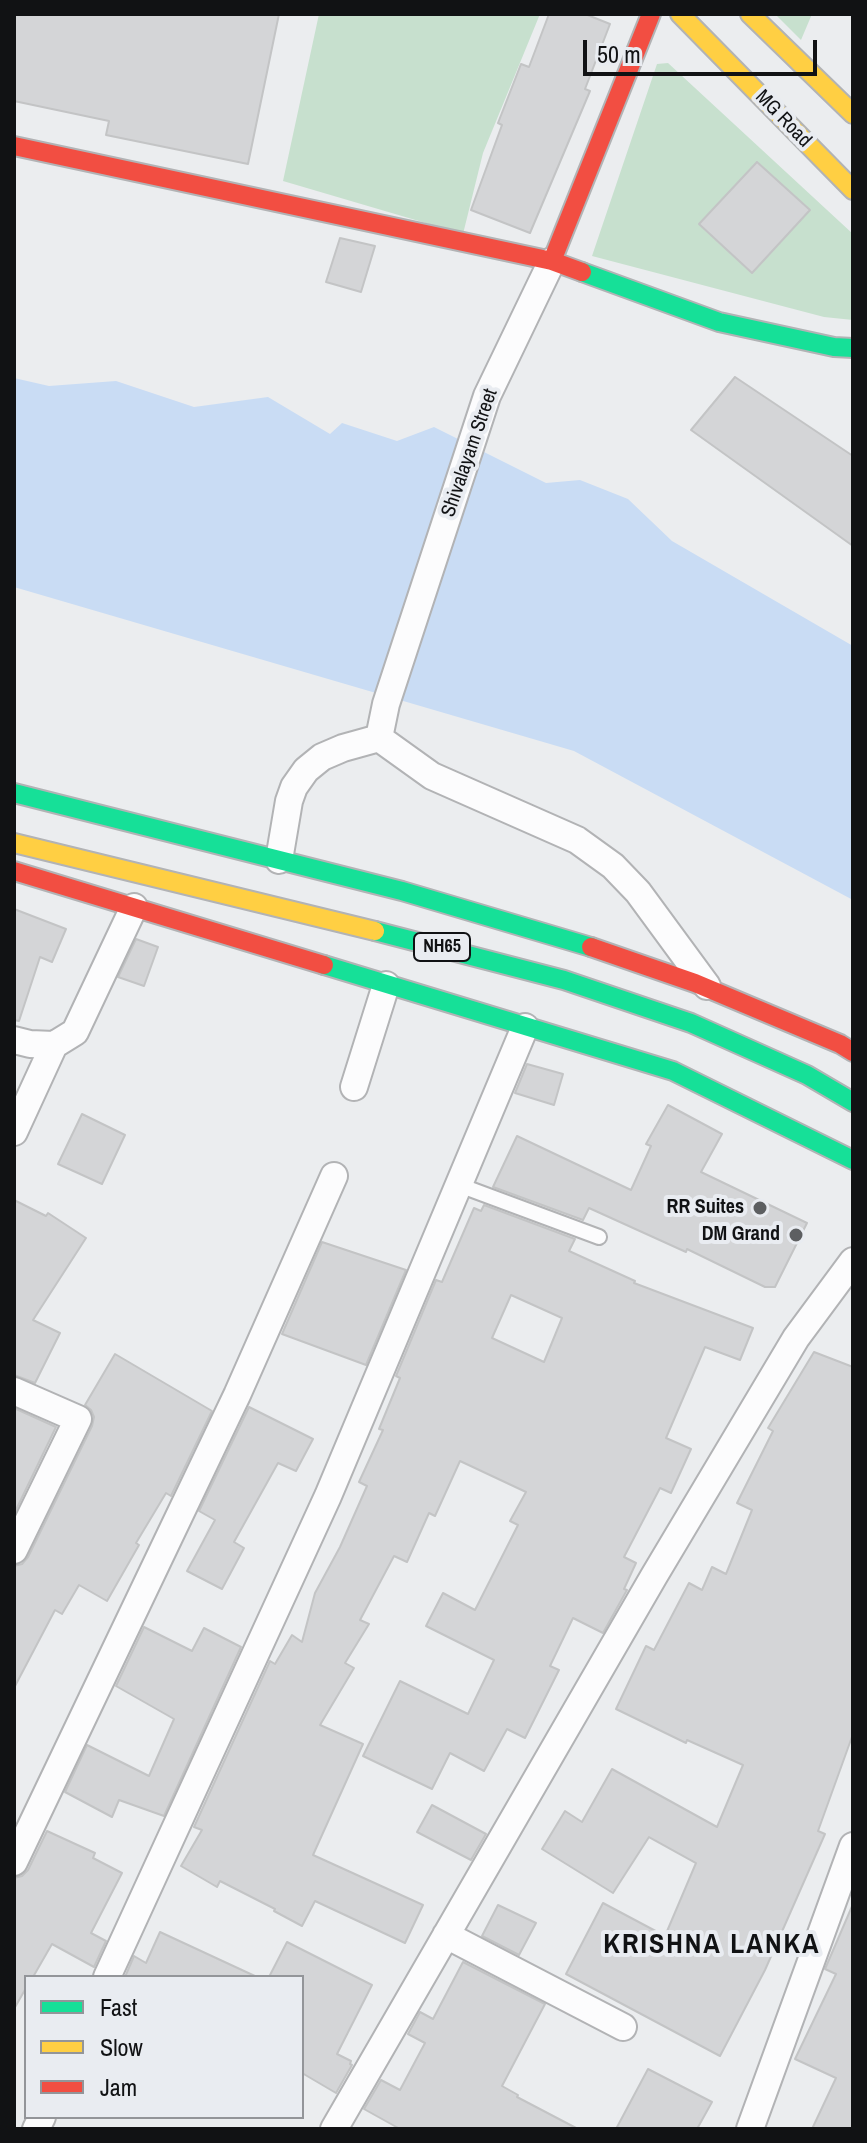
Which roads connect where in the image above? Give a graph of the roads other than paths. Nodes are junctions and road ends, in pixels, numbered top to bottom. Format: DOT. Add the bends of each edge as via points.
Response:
graph roads {
  1 [pos="651,14"];
  2 [pos="680,14"];
  3 [pos="750,14"];
  4 [pos="853,114"];
  5 [pos="14,146"];
  6 [pos="853,190"];
  7 [pos="552,261"];
  8 [pos="853,348"];
  9 [pos="379,738"];
  10 [pos="14,793"];
  11 [pos="14,843"];
  12 [pos="279,860"];
  13 [pos="14,871"];
  14 [pos="134,907"];
  15 [pos="386,985"];
  16 [pos="710,989"];
  17 [pos="525,1027"];
  18 [pos="14,1040"];
  19 [pos="54,1045"];
  20 [pos="853,1052"];
  21 [pos="354,1087"];
  22 [pos="853,1102"];
  23 [pos="14,1132"];
  24 [pos="853,1160"];
  25 [pos="334,1176"];
  26 [pos="459,1185"];
  27 [pos="599,1237"];
  28 [pos="853,1261"];
  29 [pos="14,1391"];
  30 [pos="14,1550"];
  31 [pos="853,1846"];
  32 [pos="14,1862"];
  33 [pos="446,1935"];
  34 [pos="108,1975"];
  35 [pos="623,2027"];
  36 [pos="334,2129"];
  37 [pos="750,2129"];
  1 -- 7 [label="main road, Shivalayam Street"];
  2 -- 6 [label="main road, MG Road"];
  3 -- 4 [label="main road"];
  5 -- 7 [label="main road"];
  7 -- 8 [label="main road" via="719,322"];
  7 -- 9 [label="street, Shivalayam Street" via="487,396"];
  9 -- 12 [label="street" via="322,757 306,770 289,801"];
  9 -- 16 [label="street" via="432,776 577,840 613,866"];
  10 -- 12 [label="main road, NH65"];
  11 -- 22 [label="main road, NH65" via="564,980 691,1023 807,1075"];
  12 -- 16 [label="main road, NH65" via="570,940"];
  13 -- 14 [label="main road"];
  14 -- 15 [label="main road"];
  14 -- 19 [label="street" via="75,1032"];
  15 -- 17 [label="main road"];
  15 -- 21 [label="street"];
  16 -- 20 [label="main road, NH65"];
  17 -- 24 [label="main road" via="673,1071"];
  17 -- 26 [label="street"];
  18 -- 19 [label="street"];
  19 -- 23 [label="street"];
  25 -- 32 [label="street" via="237,1395"];
  26 -- 27 [label="lane"];
  26 -- 34 [label="street" via="328,1496"];
  28 -- 33 [label="street" via="796,1338"];
  29 -- 30 [label="street" via="78,1419"];
  31 -- 37 [label="street"];
  33 -- 35 [label="street"];
  33 -- 36 [label="street"];
}
